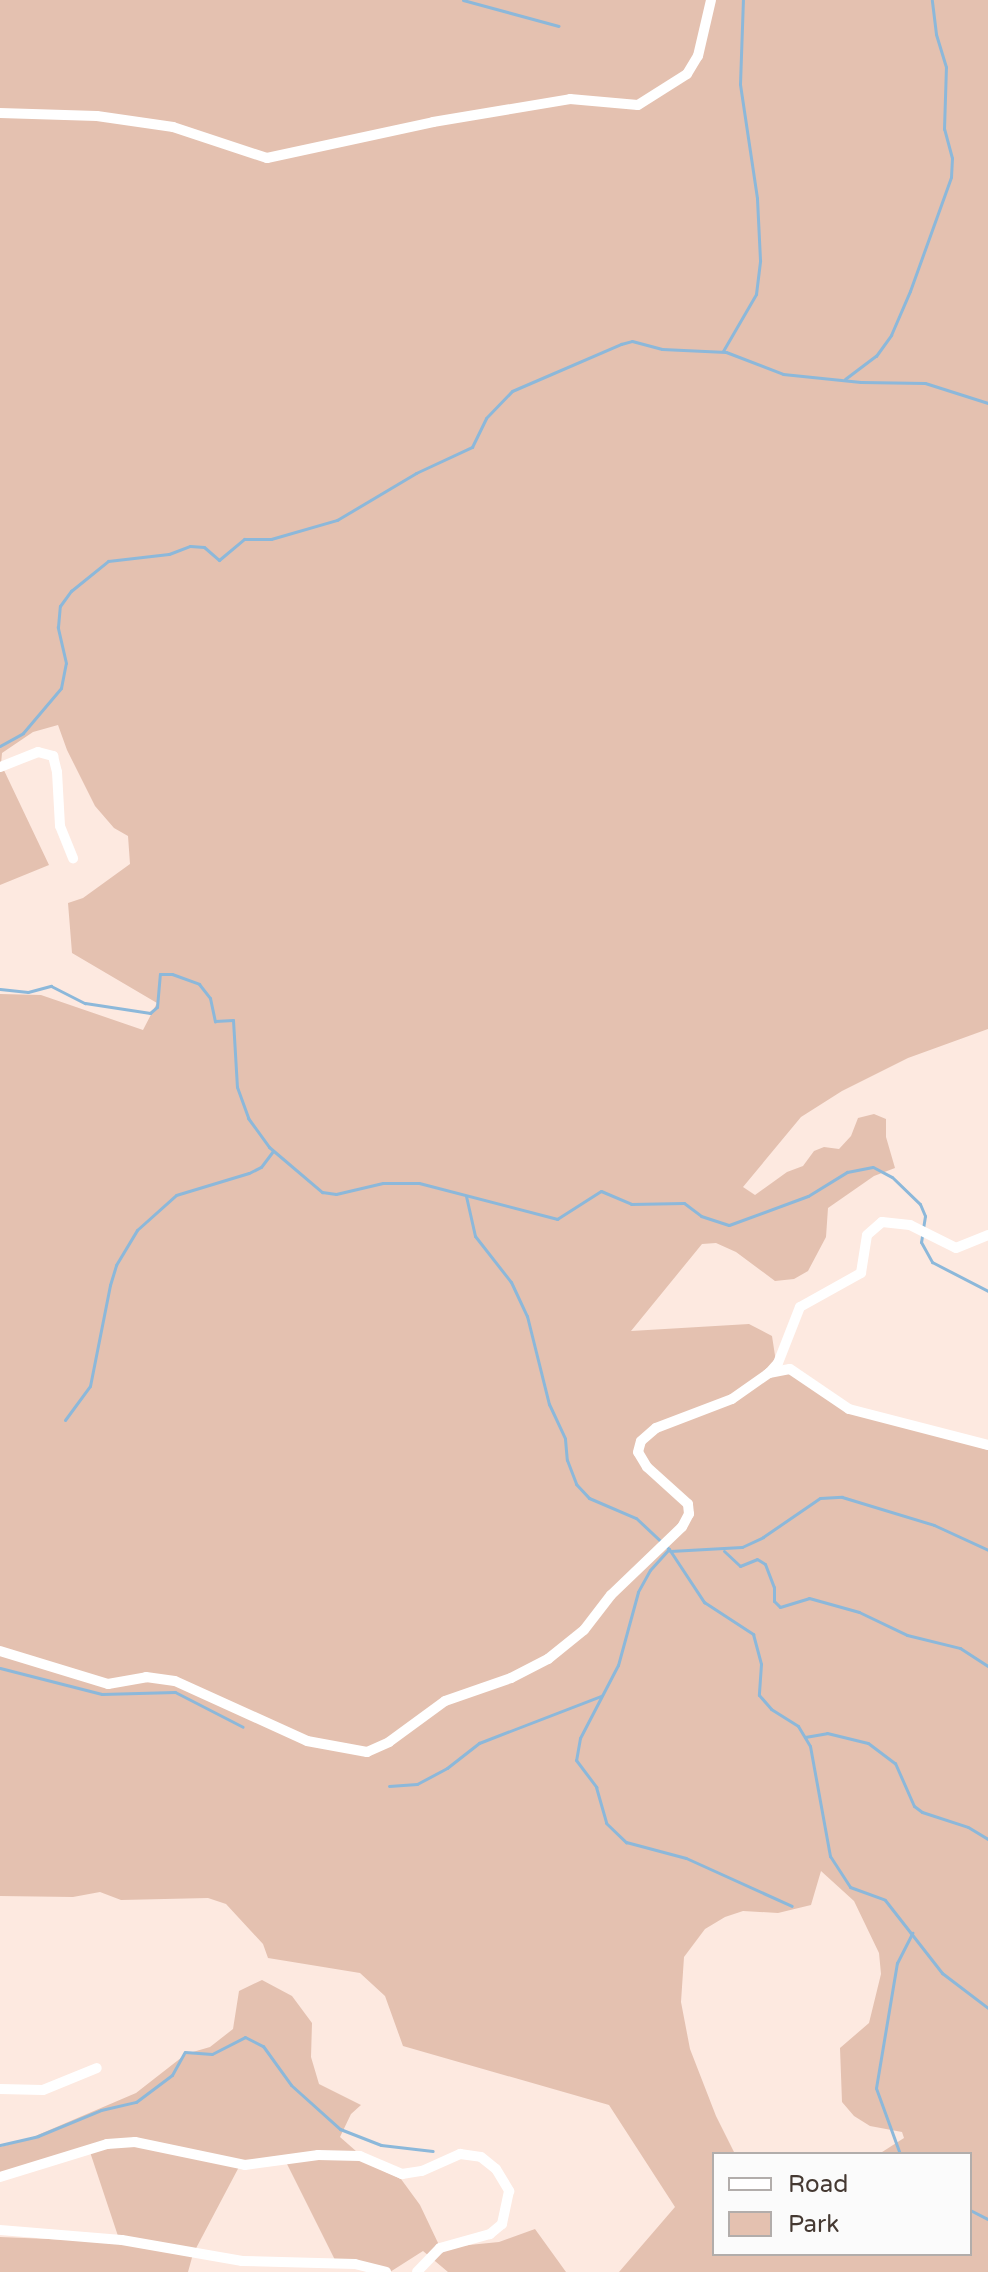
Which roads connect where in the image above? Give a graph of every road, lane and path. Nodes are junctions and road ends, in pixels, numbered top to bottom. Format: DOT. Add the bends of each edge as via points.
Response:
graph roads {
  1 [pos="711,0"];
  2 [pos="0,113"];
  3 [pos="0,767"];
  4 [pos="73,858"];
  5 [pos="988,1235"];
  6 [pos="769,1373"];
  7 [pos="988,1445"];
  8 [pos="0,1651"];
  9 [pos="97,2068"];
  10 [pos="0,2089"];
  11 [pos="0,2177"];
  12 [pos="0,2230"];
  13 [pos="386,2272"];
  14 [pos="417,2272"];
  1 -- 2 [label="street" via="698,56 687,74 638,105 570,99 267,158 173,127 97,116"];
  3 -- 4 [label="street" via="38,752 53,756 60,826"];
  5 -- 6 [label="street" via="956,1248 892,1221 875,1226 867,1235 861,1273 800,1307"];
  6 -- 7 [label="street" via="798,1371 849,1409"];
  6 -- 8 [label="street" via="732,1399 672,1421 641,1441 641,1459 681,1495 689,1514 584,1630 530,1670 445,1701 376,1750 359,1752 307,1741 158,1676 108,1684"];
  9 -- 10 [label="street" via="43,2090"];
  11 -- 14 [label="street" via="107,2144 135,2142 245,2165 318,2155 360,2156 402,2174 460,2154 481,2157 509,2191 502,2224 490,2234 440,2248"];
  12 -- 13 [label="street" via="122,2240 228,2260 355,2264"];
}
